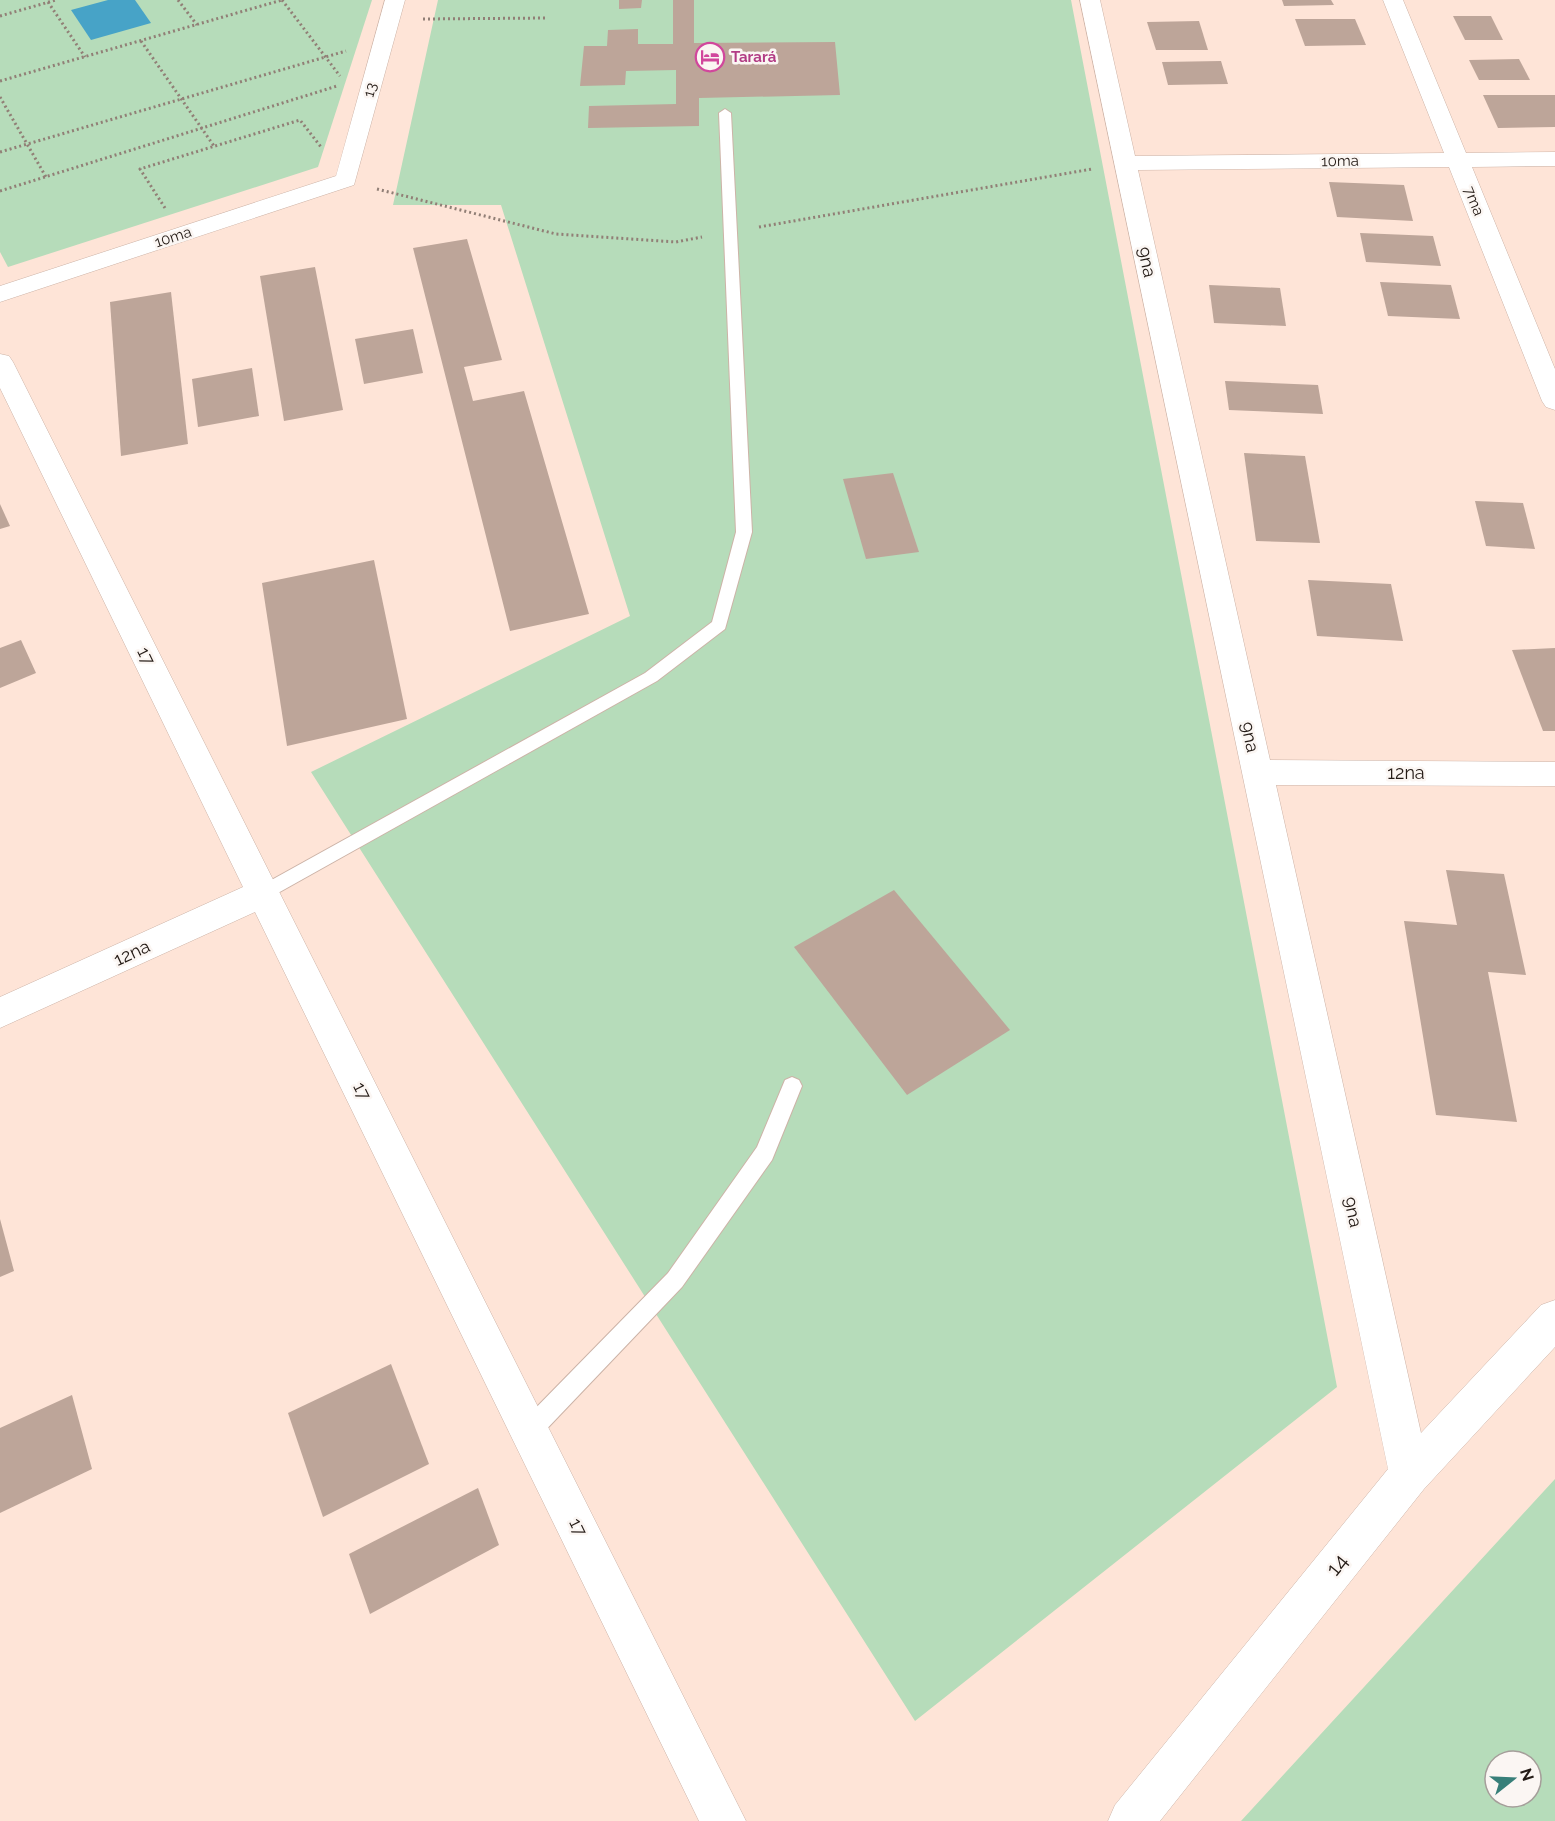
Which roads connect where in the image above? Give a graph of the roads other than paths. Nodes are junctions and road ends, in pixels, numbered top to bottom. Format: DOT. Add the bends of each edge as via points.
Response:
graph roads {
  1 [pos="1090,0"];
  2 [pos="1393,0"];
  3 [pos="389,20"];
  4 [pos="725,113"];
  5 [pos="1555,159"];
  6 [pos="1458,160"];
  7 [pos="1125,163"];
  8 [pos="346,180"];
  9 [pos="0,294"];
  10 [pos="0,362"];
  11 [pos="1555,401"];
  12 [pos="1257,772"];
  13 [pos="1555,774"];
  14 [pos="263,893"];
  15 [pos="0,1014"];
  16 [pos="792,1086"];
  17 [pos="1555,1319"];
  18 [pos="530,1430"];
  19 [pos="1410,1475"];
  20 [pos="723,1821"];
  21 [pos="1131,1821"];
  1 -- 7 [label="street, 9na"];
  2 -- 6 [label="street, 7ma"];
  3 -- 8 [label="street, 13"];
  4 -- 14 [label="lane" via="744,532 719,625 651,677"];
  5 -- 6 [label="street, 10ma"];
  6 -- 7 [label="street, 10ma"];
  6 -- 11 [label="street, 7ma"];
  7 -- 12 [label="street, 9na"];
  8 -- 9 [label="street, 10ma"];
  10 -- 14 [label="street, 17"];
  12 -- 13 [label="street, 12na"];
  12 -- 19 [label="street, 9na"];
  14 -- 15 [label="street, 12na"];
  14 -- 18 [label="street, 17"];
  16 -- 18 [label="lane" via="765,1153 675,1280"];
  17 -- 19 [label="street, 14"];
  18 -- 20 [label="street, 17"];
  19 -- 21 [label="street, 14"];
}
